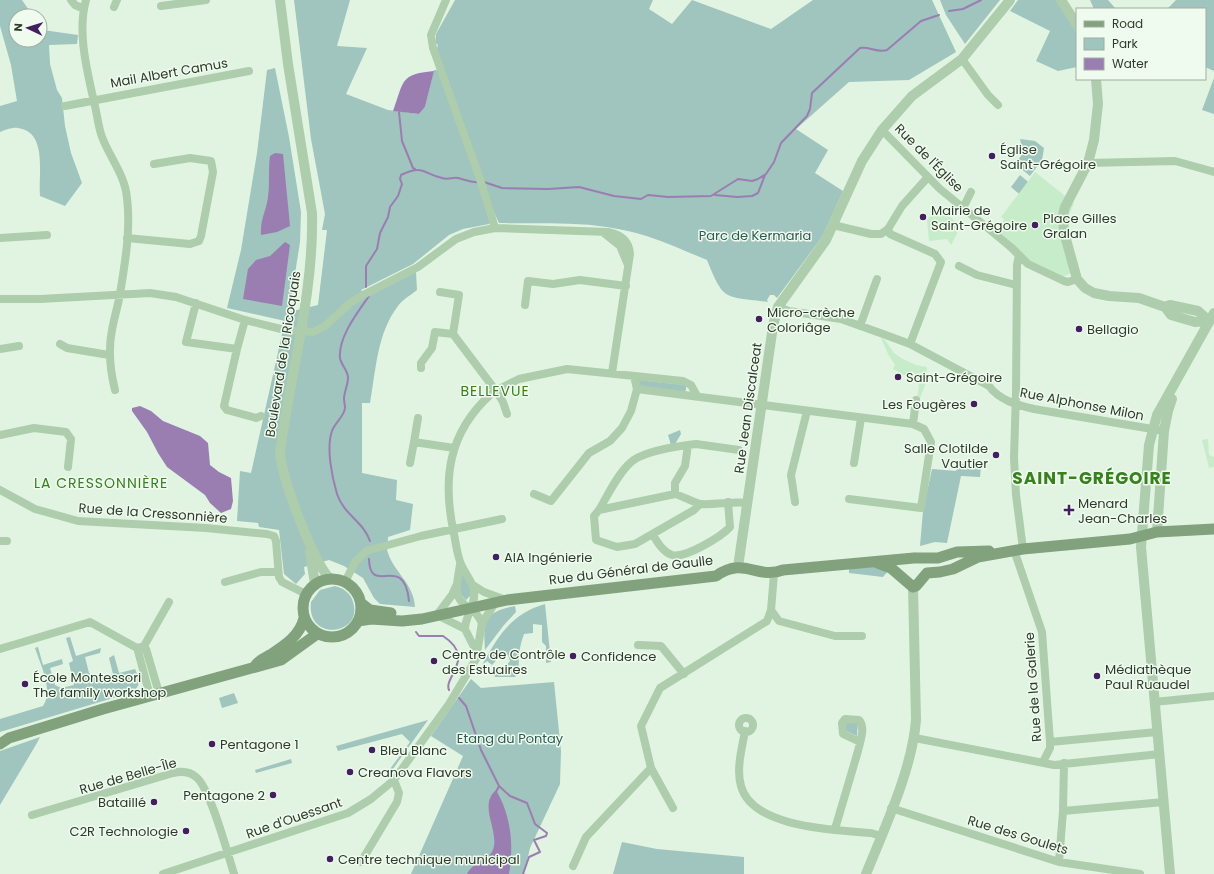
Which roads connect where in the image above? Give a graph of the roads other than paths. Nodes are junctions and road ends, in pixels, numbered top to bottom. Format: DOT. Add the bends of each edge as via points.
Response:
graph roads {
  1 [pos="71,0"];
  2 [pos="86,0"];
  3 [pos="206,0"];
  4 [pos="280,0"];
  5 [pos="446,0"];
  6 [pos="1010,0"];
  7 [pos="1061,0"];
  8 [pos="161,6"];
  9 [pos="84,9"];
  10 [pos="1076,23"];
  11 [pos="962,59"];
  12 [pos="249,71"];
  13 [pos="1096,80"];
  14 [pos="94,100"];
  15 [pos="998,105"];
  16 [pos="65,106"];
  17 [pos="882,130"];
  18 [pos="1088,163"];
  19 [pos="154,164"];
  20 [pos="1214,172"];
  21 [pos="928,177"];
  22 [pos="971,192"];
  23 [pos="962,208"];
  24 [pos="833,225"];
  25 [pos="495,228"];
  26 [pos="888,229"];
  27 [pos="47,235"];
  28 [pos="0,238"];
  29 [pos="127,238"];
  30 [pos="1019,255"];
  31 [pos="959,266"];
  32 [pos="1077,279"];
  33 [pos="877,280"];
  34 [pos="1016,285"];
  35 [pos="626,286"];
  36 [pos="440,292"];
  37 [pos="120,294"];
  38 [pos="0,299"];
  39 [pos="196,303"];
  40 [pos="525,305"];
  41 [pos="778,307"];
  42 [pos="246,320"];
  43 [pos="1213,320"];
  44 [pos="860,326"];
  45 [pos="302,332"];
  46 [pos="453,334"];
  47 [pos="60,344"];
  48 [pos="910,344"];
  49 [pos="19,346"];
  50 [pos="0,349"];
  51 [pos="237,349"];
  52 [pos="109,355"];
  53 [pos="421,368"];
  54 [pos="1184,368"];
  55 [pos="612,373"];
  56 [pos="634,376"];
  57 [pos="115,390"];
  58 [pos="637,390"];
  59 [pos="495,391"];
  60 [pos="697,396"];
  61 [pos="916,400"];
  62 [pos="762,405"];
  63 [pos="1016,405"];
  64 [pos="807,411"];
  65 [pos="507,414"];
  66 [pos="261,416"];
  67 [pos="418,418"];
  68 [pos="862,418"];
  69 [pos="913,424"];
  70 [pos="1152,429"];
  71 [pos="1164,431"];
  72 [pos="0,435"];
  73 [pos="414,442"];
  74 [pos="688,445"];
  75 [pos="454,448"];
  76 [pos="739,450"];
  77 [pos="410,463"];
  78 [pos="854,463"];
  79 [pos="68,467"];
  80 [pos="0,490"];
  81 [pos="534,494"];
  82 [pos="675,494"];
  83 [pos="849,499"];
  84 [pos="728,502"];
  85 [pos="795,502"];
  86 [pos="748,503"];
  87 [pos="699,504"];
  88 [pos="599,510"];
  89 [pos="502,518"];
  90 [pos="1211,527"];
  91 [pos="453,528"];
  92 [pos="1157,532"];
  93 [pos="653,535"];
  94 [pos="1142,535"];
  95 [pos="309,542"];
  96 [pos="1016,550"];
  97 [pos="914,558"];
  98 [pos="874,562"];
  99 [pos="460,564"];
  100 [pos="738,567"];
  101 [pos="278,572"];
  102 [pos="927,573"];
  103 [pos="774,574"];
  104 [pos="899,574"];
  105 [pos="330,579"];
  106 [pos="225,582"];
  107 [pos="345,582"];
  108 [pos="315,584"];
  109 [pos="457,584"];
  110 [pos="473,585"];
  111 [pos="913,588"];
  112 [pos="306,594"];
  113 [pos="507,600"];
  114 [pos="169,602"];
  115 [pos="495,603"];
  116 [pos="361,604"];
  117 [pos="470,608"];
  118 [pos="771,610"];
  119 [pos="437,615"];
  120 [pos="304,618"];
  121 [pos="358,621"];
  122 [pos="482,623"];
  123 [pos="465,630"];
  124 [pos="317,634"];
  125 [pos="862,636"];
  126 [pos="638,645"];
  127 [pos="0,648"];
  128 [pos="141,648"];
  129 [pos="477,653"];
  130 [pos="254,667"];
  131 [pos="684,674"];
  132 [pos="155,695"];
  133 [pos="1214,696"];
  134 [pos="1154,702"];
  135 [pos="745,731"];
  136 [pos="1157,732"];
  137 [pos="915,738"];
  138 [pos="3,740"];
  139 [pos="860,742"];
  140 [pos="1050,742"];
  141 [pos="1160,754"];
  142 [pos="1045,758"];
  143 [pos="1062,763"];
  144 [pos="651,768"];
  145 [pos="394,780"];
  146 [pos="1164,802"];
  147 [pos="673,808"];
  148 [pos="891,808"];
  149 [pos="1063,811"];
  150 [pos="32,815"];
  151 [pos="835,830"];
  152 [pos="881,836"];
  153 [pos="228,853"];
  154 [pos="361,862"];
  155 [pos="1059,862"];
  156 [pos="574,866"];
  157 [pos="163,874"];
  158 [pos="234,874"];
  159 [pos="866,874"];
  160 [pos="1140,874"];
  161 [pos="1170,874"];
  1 -- 9 [label="street"];
  2 -- 9 [label="street"];
  3 -- 8 [label="street"];
  4 -- 45 [label="street, Boulevard de la Ricoquais" via="312,214 311,261"];
  5 -- 25 [label="street" via="431,35 433,48"];
  6 -- 11 [label="street, Rue Jean Discalceat"];
  7 -- 10 [label="street"];
  9 -- 14 [label="street" via="84,51"];
  11 -- 15 [label="street"];
  11 -- 17 [label="street, Rue Jean Discalceat" via="912,96"];
  12 -- 14 [label="street, Mail Albert Camus"];
  13 -- 18 [label="street" via="1098,121"];
  14 -- 16 [label="street, Mail Albert Camus"];
  14 -- 29 [label="street" via="102,138 121,173 127,197"];
  17 -- 21 [label="street, Rue de l'Église"];
  17 -- 24 [label="street, Rue Jean Discalceat" via="862,161"];
  18 -- 20 [label="street" via="1175,161"];
  18 -- 32 [label="street" via="1063,215 1064,232"];
  19 -- 29 [label="street" via="190,158 211,161 213,172 201,236 195,243 190,244"];
  21 -- 23 [label="street, Rue de l'Église"];
  21 -- 26 [label="street" via="902,206"];
  22 -- 23 [label="street"];
  23 -- 30 [label="street, Rue de l'Église"];
  24 -- 26 [label="street" via="876,235"];
  24 -- 41 [label="street, Rue Jean Discalceat" via="826,240"];
  25 -- 35 [label="street" via="602,232 620,246 628,267"];
  25 -- 45 [label="street" via="456,239 418,267 351,302 325,326 313,332"];
  26 -- 48 [label="street" via="890,234 935,254 941,262"];
  27 -- 28 [label="street"];
  29 -- 37 [label="street"];
  30 -- 32 [label="street, Rue de l'Église" via="1028,264 1064,281"];
  30 -- 34 [label="street, Rue de la Galerie"];
  31 -- 34 [label="street" via="977,275"];
  32 -- 43 [label="street" via="1094,293 1139,298 1165,307 1170,305 1198,311"];
  33 -- 44 [label="street"];
  34 -- 63 [label="street, Rue de la Galerie"];
  35 -- 40 [label="street" via="580,280 553,284 528,281"];
  35 -- 55 [label="street"];
  36 -- 46 [label="street" via="459,295"];
  37 -- 38 [label="street"];
  37 -- 39 [label="street" via="150,293"];
  37 -- 52 [label="street"];
  39 -- 42 [label="street"];
  39 -- 51 [label="street" via="186,342"];
  41 -- 44 [label="street, Rue Alphonse Milon" via="789,312 841,319"];
  41 -- 62 [label="street, Rue Jean Discalceat"];
  42 -- 45 [label="street"];
  42 -- 51 [label="street"];
  43 -- 54 [label="street"];
  44 -- 48 [label="street, Rue Alphonse Milon"];
  45 -- 95 [label="street, Boulevard de la Ricoquais" via="280,453 285,476"];
  46 -- 53 [label="street" via="435,332 432,348 421,363"];
  46 -- 59 [label="street"];
  47 -- 52 [label="street" via="67,348"];
  48 -- 63 [label="street, Rue Alphonse Milon" via="988,386 994,393"];
  49 -- 50 [label="street"];
  51 -- 66 [label="street" via="224,406 227,410 256,418"];
  52 -- 57 [label="street"];
  54 -- 70 [label="street"];
  54 -- 71 [label="street" via="1168,411"];
  55 -- 56 [label="street"];
  55 -- 59 [label="street" via="567,369 519,379"];
  56 -- 58 [label="street"];
  56 -- 60 [label="street" via="683,381 691,385"];
  58 -- 60 [label="street"];
  58 -- 81 [label="street" via="632,412 622,428 610,441 589,453 551,501"];
  59 -- 65 [label="street" via="503,402"];
  59 -- 75 [label="street" via="476,408 466,422"];
  60 -- 62 [label="street"];
  61 -- 69 [label="street"];
  62 -- 64 [label="street"];
  62 -- 86 [label="street, Rue Jean Discalceat"];
  63 -- 70 [label="street, Rue Alphonse Milon"];
  63 -- 96 [label="street, Rue de la Galerie"];
  64 -- 68 [label="street"];
  64 -- 85 [label="street" via="791,475"];
  67 -- 73 [label="street"];
  68 -- 69 [label="street"];
  68 -- 78 [label="street"];
  69 -- 83 [label="street" via="924,429 931,442 921,508"];
  70 -- 71 [label="street, Rue Alphonse Milon"];
  70 -- 94 [label="street"];
  71 -- 92 [label="street"];
  72 -- 79 [label="street" via="34,428 66,432 71,439"];
  73 -- 75 [label="street"];
  73 -- 77 [label="street"];
  74 -- 76 [label="street"];
  74 -- 82 [label="street" via="685,466 674,483"];
  74 -- 88 [label="street" via="658,451 633,460"];
  75 -- 91 [label="street" via="449,470 449,503"];
  80 -- 101 [label="street, Rue de la Cressonnière" via="35,509 78,521 206,528 274,536"];
  82 -- 87 [label="street"];
  82 -- 88 [label="street"];
  84 -- 86 [label="street"];
  84 -- 87 [label="street"];
  84 -- 93 [label="street" via="730,527 723,534 686,553 671,555 660,546"];
  86 -- 100 [label="street, Rue Jean Discalceat"];
  87 -- 93 [label="street" via="694,510"];
  88 -- 93 [label="street" via="594,516 596,540 616,547 635,544"];
  89 -- 91 [label="street"];
  90 -- 92 [label="main road"];
  91 -- 99 [label="street"];
  91 -- 107 [label="street" via="366,551 355,562"];
  92 -- 94 [label="main road"];
  94 -- 96 [label="main road"];
  94 -- 134 [label="street"];
  95 -- 105 [label="street, Boulevard de la Ricoquais"];
  95 -- 108 [label="street, Boulevard de la Ricoquais"];
  96 -- 97 [label="main road" via="971,550 938,558"];
  96 -- 102 [label="main road" via="978,557 953,569"];
  96 -- 140 [label="street, Rue de la Galerie" via="1042,632"];
  97 -- 98 [label="main road"];
  97 -- 102 [label="main road"];
  97 -- 104 [label="main road"];
  98 -- 103 [label="main road" via="783,570"];
  98 -- 104 [label="main road"];
  99 -- 109 [label="street"];
  99 -- 110 [label="street"];
  100 -- 103 [label="main road"];
  100 -- 113 [label="main road, Rue du Général de Gaulle" via="726,569 716,576"];
  101 -- 106 [label="street" via="261,572"];
  101 -- 112 [label="street" via="282,582"];
  102 -- 111 [label="main road"];
  103 -- 118 [label="street"];
  104 -- 111 [label="main road"];
  105 -- 107 [label="main road"];
  105 -- 108 [label="main road"];
  107 -- 116 [label="main road" via="358,595"];
  108 -- 112 [label="main road"];
  109 -- 117 [label="street" via="460,599"];
  109 -- 119 [label="street"];
  110 -- 113 [label="street"];
  110 -- 117 [label="street" via="474,601"];
  111 -- 137 [label="street"];
  112 -- 120 [label="main road" via="303,602"];
  113 -- 115 [label="main road, Rue du Général de Gaulle"];
  114 -- 128 [label="street"];
  115 -- 117 [label="main road, Rue du Général de Gaulle"];
  115 -- 122 [label="street, Rue d'Ouessant"];
  116 -- 119 [label="main road, Rue du Général de Gaulle" via="370,610 386,613"];
  116 -- 121 [label="main road"];
  117 -- 119 [label="main road, Rue du Général de Gaulle"];
  117 -- 122 [label="street" via="476,612"];
  117 -- 123 [label="street"];
  118 -- 125 [label="street" via="779,621 836,636"];
  118 -- 131 [label="street" via="767,621"];
  119 -- 121 [label="main road, Rue du Général de Gaulle" via="412,621 372,618"];
  119 -- 123 [label="street"];
  120 -- 124 [label="main road"];
  120 -- 130 [label="main road" via="297,635 258,661"];
  121 -- 124 [label="main road" via="350,631 339,637 330,638"];
  122 -- 129 [label="street, Rue d'Ouessant"];
  123 -- 129 [label="street"];
  124 -- 130 [label="main road" via="281,660"];
  126 -- 131 [label="street" via="661,646"];
  127 -- 128 [label="street" via="90,622"];
  128 -- 132 [label="street" via="138,651"];
  129 -- 145 [label="street, Rue d'Ouessant" via="472,668 459,689"];
  130 -- 132 [label="main road"];
  131 -- 144 [label="street" via="660,688 642,726"];
  132 -- 138 [label="main road"];
  133 -- 134 [label="street"];
  134 -- 136 [label="street"];
  135 -- 151 [label="street" via="740,778 743,792 751,803 768,814 805,825"];
  136 -- 140 [label="street"];
  136 -- 141 [label="street"];
  137 -- 142 [label="street"];
  137 -- 148 [label="street"];
  139 -- 151 [label="street"];
  140 -- 142 [label="street, Rue de la Galerie"];
  141 -- 143 [label="street"];
  141 -- 146 [label="street"];
  142 -- 143 [label="street" via="1054,765"];
  143 -- 149 [label="street"];
  144 -- 147 [label="street"];
  144 -- 156 [label="street" via="586,838"];
  145 -- 153 [label="street, Rue d'Ouessant" via="371,799 348,813"];
  145 -- 154 [label="street" via="399,793 397,802"];
  146 -- 149 [label="street"];
  146 -- 161 [label="street"];
  148 -- 152 [label="street"];
  148 -- 155 [label="street, Rue des Goulets"];
  149 -- 155 [label="street"];
  150 -- 153 [label="street, Rue de Belle-Île" via="173,773 186,772 201,781"];
  151 -- 152 [label="street"];
  152 -- 159 [label="street"];
  153 -- 157 [label="street, Rue d'Ouessant"];
  153 -- 158 [label="street, Rue de Belle-Île"];
  155 -- 160 [label="street, Rue des Goulets"];
}
